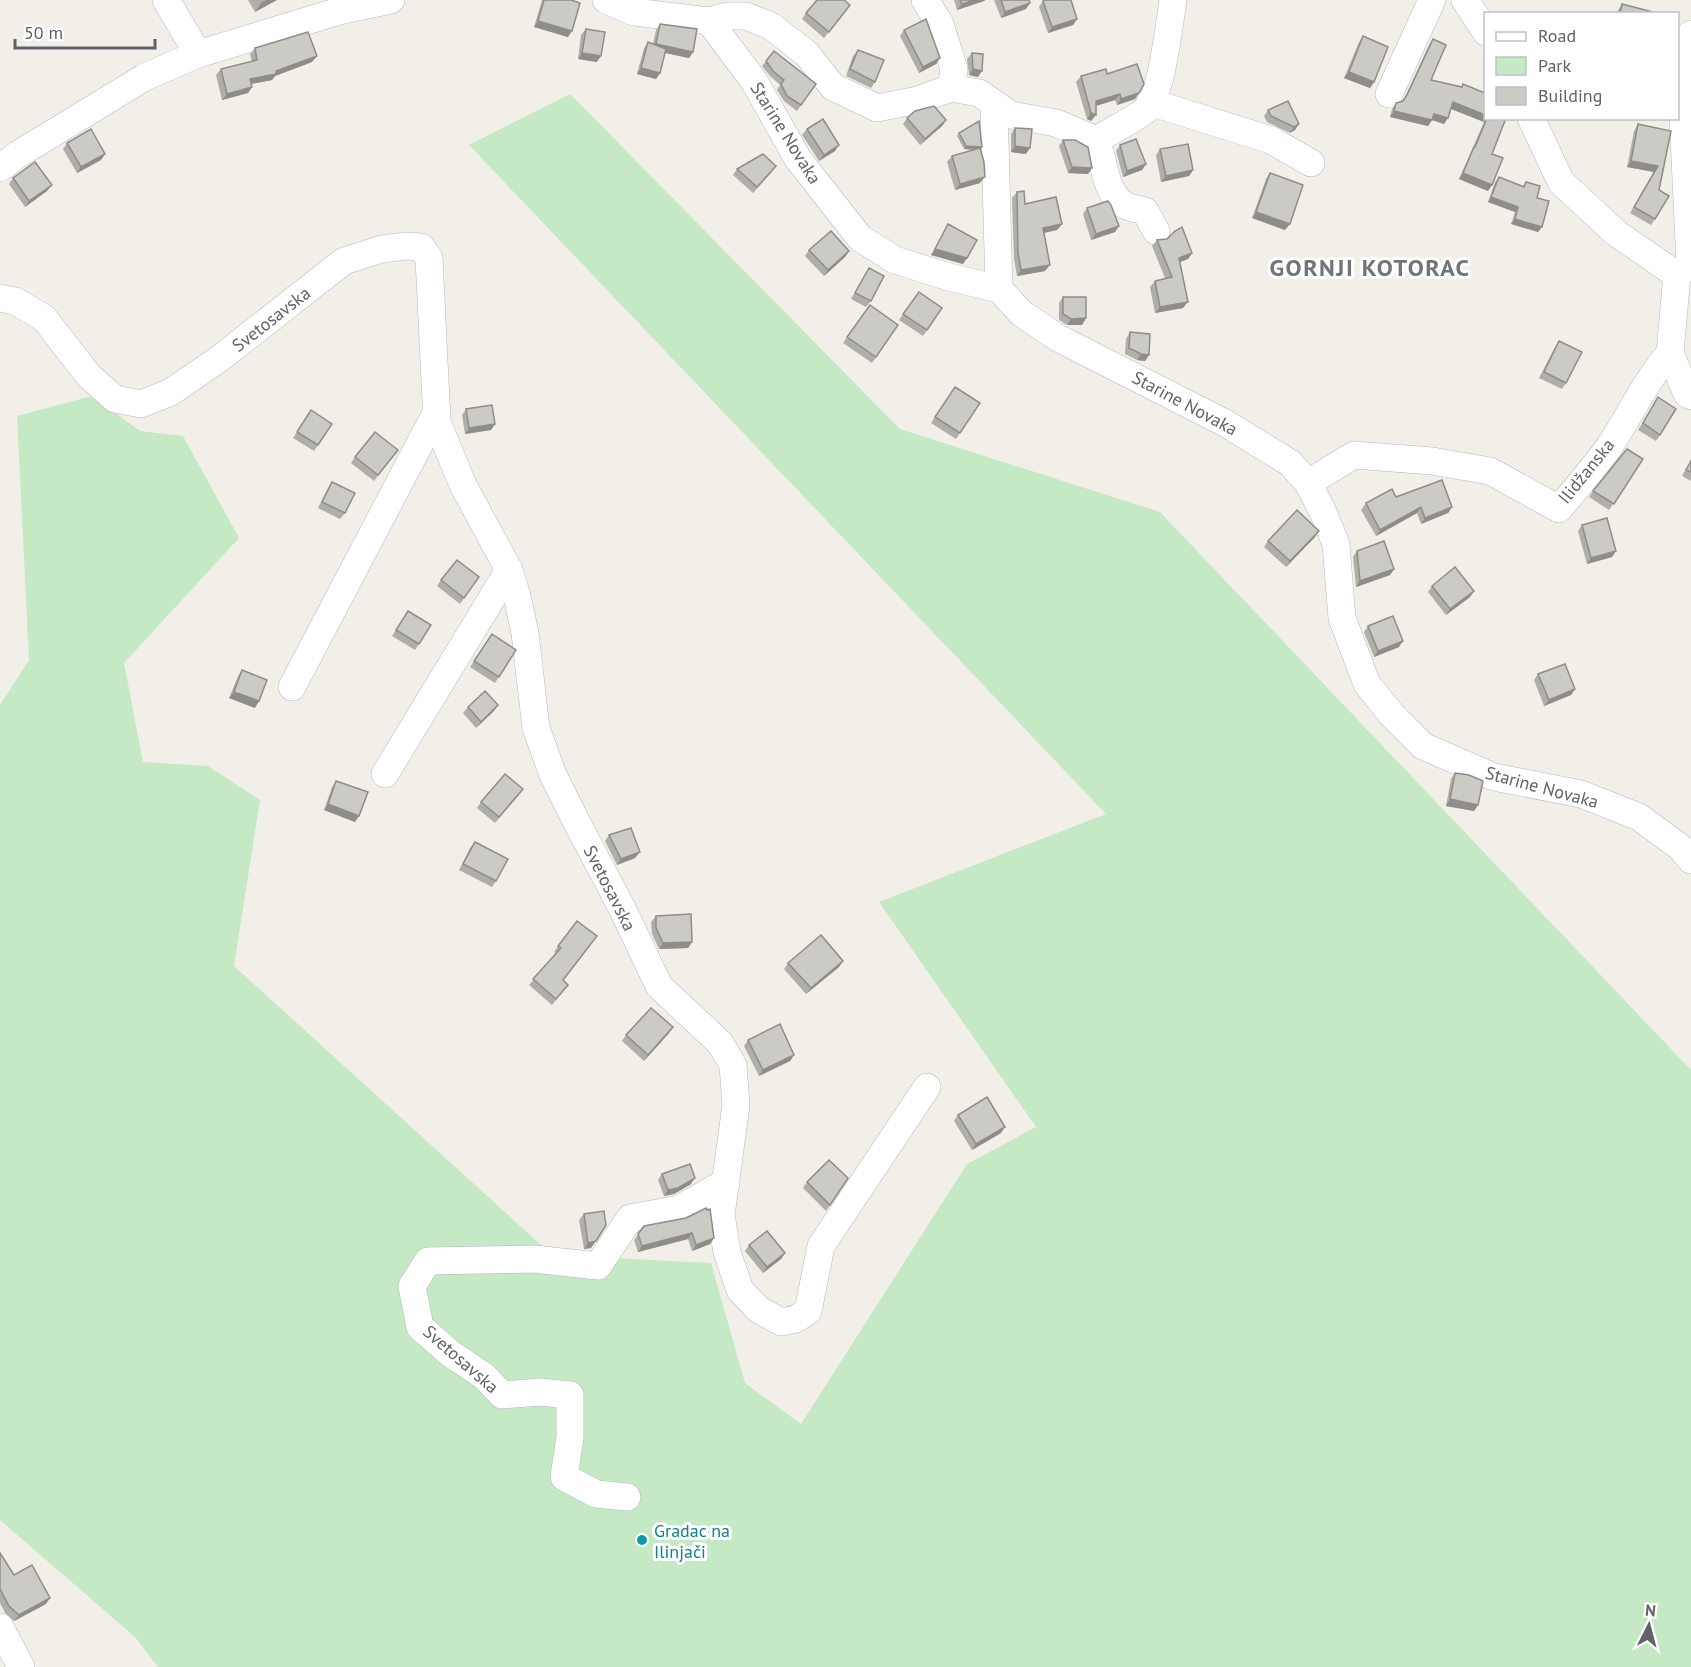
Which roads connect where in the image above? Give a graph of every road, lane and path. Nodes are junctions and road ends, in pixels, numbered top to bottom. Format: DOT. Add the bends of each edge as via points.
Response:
graph roads {
  1 [pos="166,0"];
  2 [pos="391,0"];
  3 [pos="606,0"];
  4 [pos="925,0"];
  5 [pos="1173,0"];
  6 [pos="1432,0"];
  7 [pos="1465,0"];
  8 [pos="709,21"];
  9 [pos="1484,30"];
  10 [pos="1691,34"];
  11 [pos="198,54"];
  12 [pos="951,88"];
  13 [pos="1389,94"];
  14 [pos="1150,102"];
  15 [pos="994,105"];
  16 [pos="1532,120"];
  17 [pos="1096,140"];
  18 [pos="1311,163"];
  19 [pos="0,168"];
  20 [pos="1156,231"];
  21 [pos="1686,268"];
  22 [pos="999,289"];
  23 [pos="0,298"];
  24 [pos="1670,353"];
  25 [pos="1691,396"];
  26 [pos="436,411"];
  27 [pos="1308,483"];
  28 [pos="508,570"];
  29 [pos="292,687"];
  30 [pos="385,774"];
  31 [pos="1691,860"];
  32 [pos="927,1087"];
  33 [pos="726,1182"];
  34 [pos="627,1497"];
  35 [pos="0,1627"];
  36 [pos="21,1667"];
  1 -- 11 [label="street"];
  2 -- 11 [label="street" via="339,11"];
  3 -- 8 [label="street" via="634,12"];
  4 -- 12 [label="street" via="940,24 954,69"];
  5 -- 14 [label="street" via="1158,82"];
  6 -- 13 [label="street"];
  7 -- 9 [label="street"];
  8 -- 12 [label="street" via="746,16 771,26 807,54 833,87 877,108"];
  8 -- 22 [label="street, Starine Novaka" via="754,81 798,159 860,238 896,261"];
  10 -- 21 [label="street" via="1682,93"];
  11 -- 19 [label="street" via="145,77"];
  12 -- 15 [label="street" via="979,93"];
  14 -- 17 [label="street" via="1148,108"];
  14 -- 18 [label="street" via="1271,140"];
  15 -- 17 [label="street" via="1011,115 1056,123"];
  15 -- 22 [label="street"];
  16 -- 21 [label="street" via="1561,182 1616,233"];
  17 -- 20 [label="street" via="1106,180 1114,194 1124,205 1145,211"];
  21 -- 24 [label="street"];
  22 -- 27 [label="street, Starine Novaka" via="1021,314 1058,338 1225,423 1290,464"];
  23 -- 26 [label="street, Svetosavska" via="15,301 44,318 89,376 116,399 141,404 171,392 219,359 344,261 382,249 421,247 429,258"];
  24 -- 25 [label="street"];
  24 -- 27 [label="street, Ilidžanska" via="1609,446 1559,509 1490,471 1432,461 1354,456"];
  26 -- 28 [label="street, Svetosavska" via="463,485"];
  26 -- 29 [label="street"];
  27 -- 31 [label="street, Starine Novaka" via="1336,544 1342,618 1367,684 1423,746 1494,777 1581,794 1639,817"];
  28 -- 30 [label="street"];
  28 -- 33 [label="street, Svetosavska" via="525,633 536,728 554,775 659,986 720,1043 733,1065 736,1105"];
  32 -- 33 [label="street, Svetosavska" via="821,1246 808,1311 796,1319 781,1322 758,1309 740,1290 727,1251 721,1215"];
  33 -- 34 [label="street, Svetosavska" via="679,1209 630,1218 598,1266 534,1259 428,1261 412,1286 420,1327 484,1376 502,1395 570,1395 570,1437 564,1477 596,1494"];
  35 -- 36 [label="street"];
}
